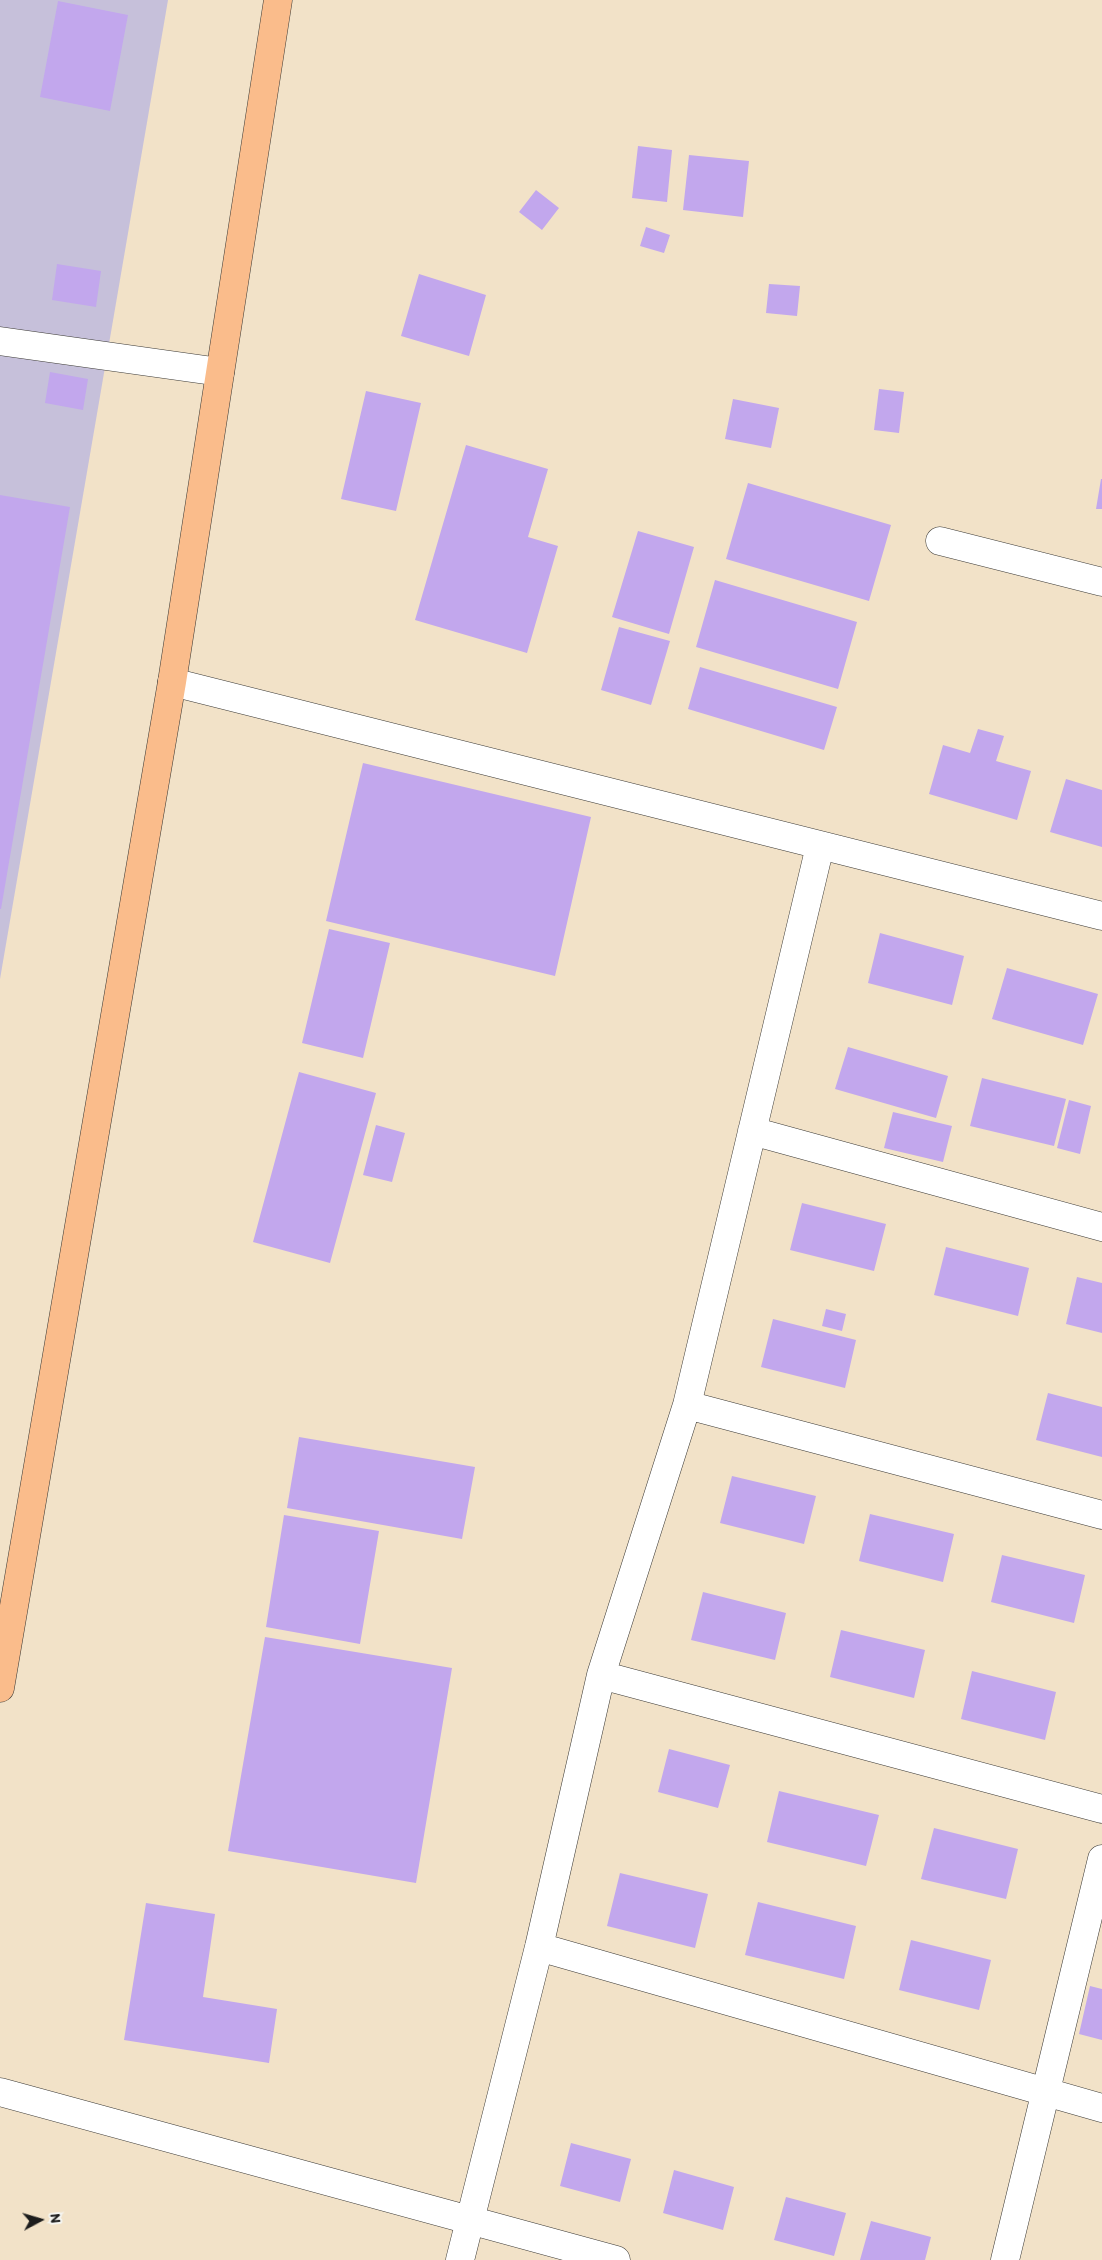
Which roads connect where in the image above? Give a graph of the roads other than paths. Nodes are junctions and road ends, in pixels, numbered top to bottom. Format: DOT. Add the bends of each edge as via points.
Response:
graph roads {
  1 [pos="278,0"];
  2 [pos="0,342"];
  3 [pos="220,372"];
  4 [pos="940,541"];
  5 [pos="1102,582"];
  6 [pos="172,682"];
  7 [pos="820,846"];
  8 [pos="1102,916"];
  9 [pos="752,1131"];
  10 [pos="1102,1228"];
  11 [pos="687,1405"];
  12 [pos="1102,1515"];
  13 [pos="601,1675"];
  14 [pos="0,1688"];
  15 [pos="1102,1809"];
  16 [pos="1102,1859"];
  17 [pos="539,1947"];
  18 [pos="0,2092"];
  19 [pos="1046,2094"];
  20 [pos="1102,2108"];
  21 [pos="469,2220"];
  22 [pos="460,2260"];
  23 [pos="616,2260"];
  24 [pos="1005,2260"];
  1 -- 3 [label="highway"];
  2 -- 3 [label="street"];
  3 -- 6 [label="highway"];
  4 -- 5 [label="street"];
  6 -- 7 [label="street"];
  6 -- 14 [label="highway"];
  7 -- 8 [label="street"];
  7 -- 9 [label="street"];
  9 -- 10 [label="street"];
  9 -- 11 [label="street"];
  11 -- 12 [label="street"];
  11 -- 13 [label="street"];
  13 -- 15 [label="street"];
  13 -- 17 [label="street"];
  16 -- 19 [label="street"];
  17 -- 19 [label="street"];
  17 -- 21 [label="street"];
  18 -- 21 [label="street"];
  19 -- 20 [label="street"];
  19 -- 24 [label="street"];
  21 -- 22 [label="street"];
  21 -- 23 [label="street"];
}
